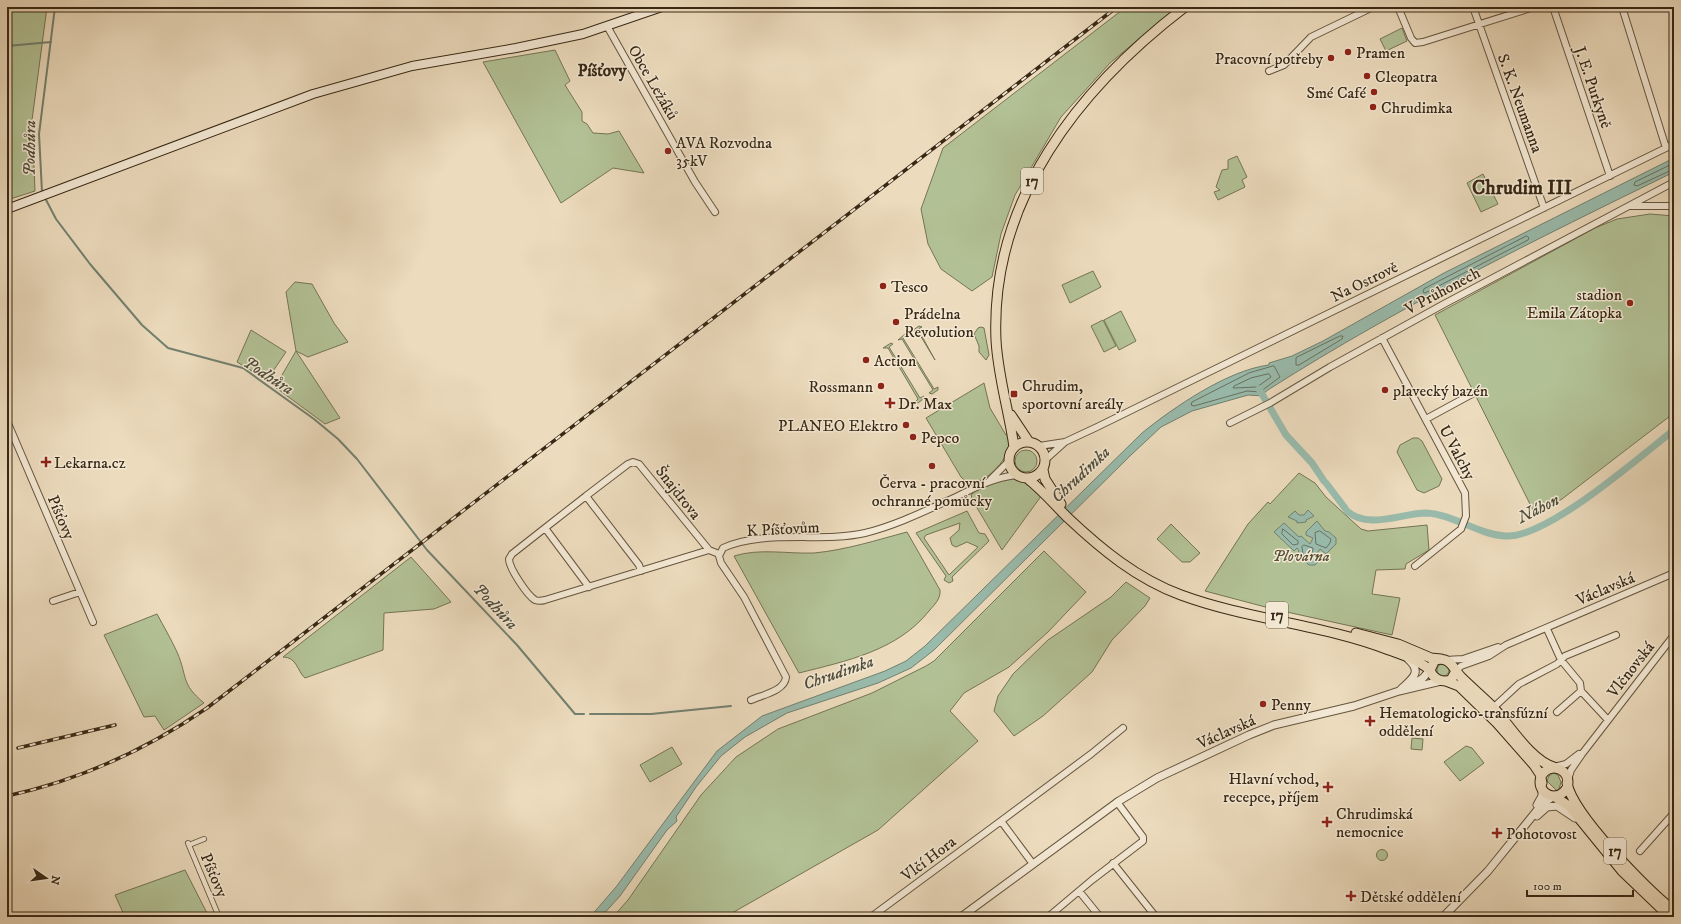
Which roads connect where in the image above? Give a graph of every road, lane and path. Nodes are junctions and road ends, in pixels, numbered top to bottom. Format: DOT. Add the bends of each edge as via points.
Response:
graph roads {
  1 [pos="662,7"];
  2 [pos="1185,7"];
  3 [pos="1373,7"];
  4 [pos="1398,7"];
  5 [pos="1473,7"];
  6 [pos="1534,7"];
  7 [pos="1553,7"];
  8 [pos="1622,7"];
  9 [pos="1479,24"];
  10 [pos="607,26"];
  11 [pos="1269,71"];
  12 [pos="1674,144"];
  13 [pos="1666,148"];
  14 [pos="1610,176"];
  15 [pos="1674,182"];
  16 [pos="1627,206"];
  17 [pos="1674,206"];
  18 [pos="1544,208"];
  19 [pos="7,209"];
  20 [pos="715,212"];
  21 [pos="1382,338"];
  22 [pos="1472,394"];
  23 [pos="1008,408"];
  24 [pos="1426,419"];
  25 [pos="7,421"];
  26 [pos="1230,423"];
  27 [pos="1029,442"];
  28 [pos="1065,442"];
  29 [pos="1039,446"];
  30 [pos="1014,447"];
  31 [pos="1045,460"];
  32 [pos="1008,461"];
  33 [pos="1043,470"];
  34 [pos="1016,475"];
  35 [pos="1028,479"];
  36 [pos="990,480"];
  37 [pos="586,496"];
  38 [pos="1053,499"];
  39 [pos="545,528"];
  40 [pos="709,550"];
  41 [pos="719,554"];
  42 [pos="1415,566"];
  43 [pos="641,571"];
  44 [pos="1674,573"];
  45 [pos="1148,580"];
  46 [pos="589,587"];
  47 [pos="80,592"];
  48 [pos="53,601"];
  49 [pos="93,622"];
  50 [pos="1547,629"];
  51 [pos="1616,635"];
  52 [pos="1674,635"];
  53 [pos="1506,645"];
  54 [pos="1404,655"];
  55 [pos="1443,659"];
  56 [pos="1561,660"];
  57 [pos="1430,670"];
  58 [pos="1456,671"];
  59 [pos="1445,681"];
  60 [pos="1399,691"];
  61 [pos="1581,691"];
  62 [pos="751,700"];
  63 [pos="1493,708"];
  64 [pos="1556,712"];
  65 [pos="1608,720"];
  66 [pos="1123,728"];
  67 [pos="1588,745"];
  68 [pos="1554,767"];
  69 [pos="1542,783"];
  70 [pos="1567,783"];
  71 [pos="1554,797"];
  72 [pos="1117,802"];
  73 [pos="1674,813"];
  74 [pos="1001,820"];
  75 [pos="1583,824"];
  76 [pos="1521,831"];
  77 [pos="204,839"];
  78 [pos="1508,847"];
  79 [pos="1640,851"];
  80 [pos="1112,863"];
  81 [pos="1033,864"];
  82 [pos="1079,891"];
  83 [pos="1674,911"];
  84 [pos="220,917"];
  85 [pos="871,917"];
  86 [pos="961,917"];
  87 [pos="1048,917"];
  88 [pos="1100,917"];
  89 [pos="1156,917"];
  90 [pos="1443,917"];
  91 [pos="1670,917"];
  1 -- 10 [label="main road"];
  2 -- 23 [label="main road, 17" via="1131,53 1085,100 1051,147 1023,198 1006,244 997,299 1000,379"];
  3 -- 11 [label="street" via="1311,37 1284,64"];
  4 -- 9 [label="street" via="1415,43"];
  5 -- 9 [label="street, S. K. Neumanna"];
  6 -- 9 [label="street"];
  7 -- 14 [label="street, J. E. Purkyně"];
  8 -- 13 [label="street"];
  9 -- 18 [label="street, S. K. Neumanna"];
  10 -- 19 [label="main road" via="550,41 412,66 362,79 313,94"];
  10 -- 20 [label="street, Obce Ležáků"];
  12 -- 13 [label="street, Na Ostrově"];
  13 -- 14 [label="street, Na Ostrově"];
  14 -- 18 [label="street, Na Ostrově"];
  15 -- 16 [label="street"];
  16 -- 17 [label="street, V Průhonech"];
  16 -- 21 [label="street, V Průhonech"];
  18 -- 28 [label="street, Na Ostrově"];
  21 -- 24 [label="street, U Valchy"];
  21 -- 26 [label="street, V Průhonech"];
  22 -- 24 [label="street"];
  23 -- 27 [label="main road, 17" via="1018,428"];
  23 -- 30 [label="main road, 17"];
  24 -- 42 [label="street, U Valchy" via="1462,487 1466,516 1461,529"];
  25 -- 47 [label="street, Píšťovy"];
  27 -- 29 [label="main road"];
  27 -- 30 [label="main road"];
  28 -- 29 [label="street, Na Ostrově"];
  28 -- 31 [label="street, Na Ostrově"];
  29 -- 31 [label="main road"];
  30 -- 32 [label="main road"];
  31 -- 33 [label="main road"];
  32 -- 34 [label="main road"];
  32 -- 36 [label="street"];
  33 -- 35 [label="main road" via="1034,478"];
  33 -- 38 [label="main road, 17"];
  34 -- 35 [label="main road, 17"];
  34 -- 36 [label="street"];
  35 -- 38 [label="main road, 17"];
  36 -- 41 [label="street, K Píšťovům" via="914,515 866,533 832,538 758,540 726,547"];
  37 -- 39 [label="street, Šnajdrova"];
  37 -- 40 [label="street, Šnajdrova" via="628,464 640,464"];
  37 -- 43 [label="street"];
  38 -- 45 [label="main road, 17" via="1076,525 1108,554"];
  39 -- 46 [label="street"];
  39 -- 46 [label="street, Šnajdrova" via="512,554 509,559 511,569 538,601"];
  40 -- 41 [label="street, Šnajdrova"];
  40 -- 43 [label="street, Šnajdrova"];
  41 -- 62 [label="street" via="721,563 744,597 786,677 782,686"];
  43 -- 46 [label="street, Šnajdrova"];
  44 -- 50 [label="street, Václavská"];
  45 -- 54 [label="main road, 17" via="1172,592 1209,604 1352,637"];
  45 -- 55 [label="main road, 17" via="1243,608 1379,638 1431,658"];
  47 -- 48 [label="street"];
  47 -- 49 [label="street, Píšťovy"];
  50 -- 53 [label="street, Václavská"];
  50 -- 56 [label="street"];
  51 -- 56 [label="street"];
  52 -- 65 [label="street, Vlčnovská"];
  53 -- 55 [label="street, Václavská" via="1463,659"];
  53 -- 58 [label="street, Václavská" via="1489,656 1461,666"];
  54 -- 57 [label="main road, 17" via="1422,663"];
  54 -- 60 [label="street" via="1414,665 1415,673"];
  55 -- 57 [label="main road" via="1433,662"];
  55 -- 58 [label="main road" via="1453,665"];
  56 -- 61 [label="street" via="1580,683"];
  56 -- 63 [label="street" via="1519,684"];
  57 -- 59 [label="main road" via="1435,677"];
  57 -- 60 [label="street, Václavská" via="1421,680"];
  58 -- 59 [label="main road" via="1453,678"];
  58 -- 63 [label="main road"];
  59 -- 60 [label="street, Václavská"];
  59 -- 69 [label="main road" via="1459,686 1497,723 1534,765"];
  60 -- 72 [label="street, Václavská" via="1354,706 1274,725 1157,778"];
  61 -- 64 [label="street, Vlčnovská"];
  61 -- 65 [label="street, Vlčnovská"];
  63 -- 68 [label="main road" via="1535,755"];
  65 -- 67 [label="street, Vlčnovská"];
  66 -- 74 [label="street, Vlčí Hora"];
  67 -- 68 [label="street, Vlčnovská" via="1571,761"];
  67 -- 70 [label="street, Vlčnovská"];
  68 -- 69 [label="main road" via="1544,772"];
  68 -- 70 [label="main road" via="1564,772"];
  69 -- 71 [label="main road" via="1546,793"];
  69 -- 78 [label="street" via="1542,798"];
  70 -- 71 [label="main road" via="1564,793"];
  70 -- 83 [label="main road, 17" via="1572,798 1592,824 1636,876"];
  71 -- 75 [label="main road, 17" via="1565,802"];
  71 -- 76 [label="street" via="1543,803"];
  72 -- 80 [label="street" via="1144,840"];
  72 -- 81 [label="street, Václavská"];
  73 -- 79 [label="street"];
  74 -- 81 [label="street"];
  74 -- 85 [label="street, Vlčí Hora"];
  75 -- 76 [label="street" via="1554,805 1543,810"];
  75 -- 91 [label="main road, 17" via="1622,871"];
  76 -- 78 [label="street"];
  77 -- 84 [label="street, Píšťovy" via="188,844"];
  78 -- 90 [label="street"];
  80 -- 82 [label="street"];
  80 -- 89 [label="street"];
  81 -- 86 [label="street, Václavská"];
  82 -- 87 [label="street"];
  82 -- 88 [label="street"];
}
